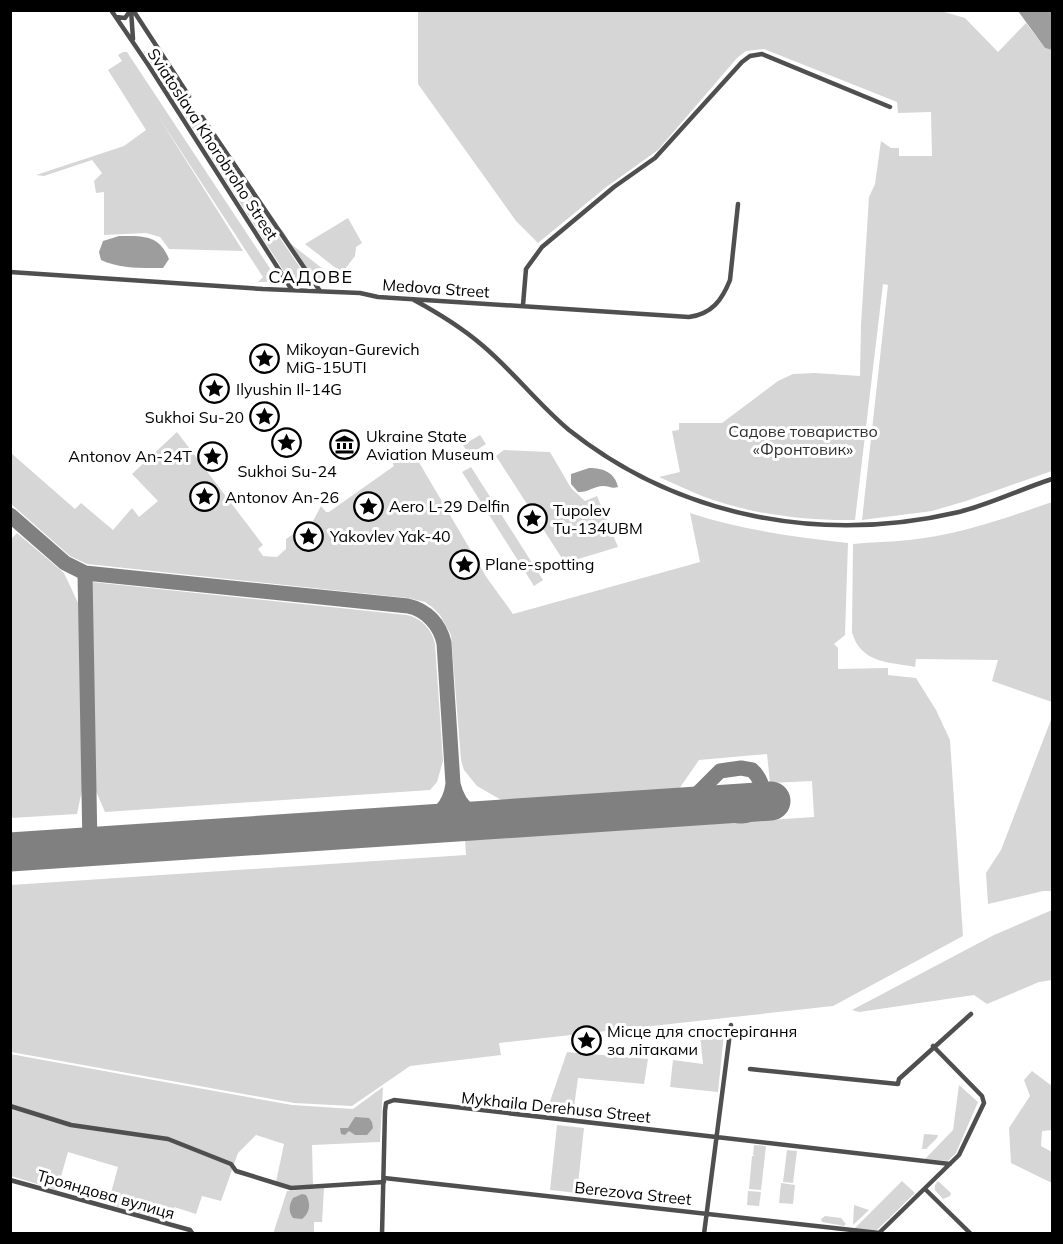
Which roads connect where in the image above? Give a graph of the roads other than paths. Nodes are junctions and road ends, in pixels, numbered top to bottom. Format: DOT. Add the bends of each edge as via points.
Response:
graph roads {
  1 [pos="111,10"];
  2 [pos="131,10"];
  3 [pos="116,17"];
  4 [pos="133,42"];
  5 [pos="189,96"];
  6 [pos="890,107"];
  7 [pos="202,117"];
  8 [pos="738,204"];
  9 [pos="10,272"];
  10 [pos="292,290"];
  11 [pos="320,291"];
  12 [pos="411,299"];
  13 [pos="523,305"];
  14 [pos="1053,479"];
  15 [pos="971,1014"];
  16 [pos="731,1025"];
  17 [pos="933,1046"];
  18 [pos="750,1069"];
  19 [pos="10,1107"];
  20 [pos="716,1137"];
  21 [pos="950,1164"];
  22 [pos="10,1179"];
  23 [pos="384,1180"];
  24 [pos="924,1189"];
  25 [pos="706,1213"];
  26 [pos="193,1233"];
  27 [pos="382,1233"];
  28 [pos="704,1233"];
  29 [pos="879,1233"];
  30 [pos="971,1233"];
  1 -- 3 [label="street, Sviatoslava Khorobroho Street"];
  2 -- 3 [label="street" via="125,18"];
  2 -- 4 [label="street, Sviatoslava Khorobroho Street"];
  2 -- 5 [label="street, Sviatoslava Khorobroho Street"];
  3 -- 4 [label="street, Sviatoslava Khorobroho Street"];
  4 -- 10 [label="street, Sviatoslava Khorobroho Street"];
  6 -- 13 [label="street" via="762,54 750,56 655,158 542,247 526,269"];
  7 -- 11 [label="street, Sviatoslava Khorobroho Street"];
  8 -- 13 [label="street, Medova Street" via="730,280 715,307 706,313 689,317"];
  9 -- 10 [label="street, Medova Street"];
  10 -- 11 [label="street, Medova Street"];
  11 -- 12 [label="street, Medova Street"];
  12 -- 13 [label="street, Medova Street"];
  12 -- 14 [label="street" via="465,331 586,443 642,477 704,503 789,522 858,526 960,512"];
  15 -- 17 [label="street"];
  16 -- 20 [label="street"];
  17 -- 18 [label="street" via="898,1084"];
  17 -- 21 [label="street" via="984,1099 959,1155"];
  19 -- 23 [label="street, Berezova Street" via="71,1125 168,1138 231,1164 237,1171 284,1187"];
  20 -- 21 [label="street, Mykhaila Derehusa Street"];
  20 -- 23 [label="street, Mykhaila Derehusa Street" via="394,1100 386,1103"];
  20 -- 25 [label="street"];
  21 -- 24 [label="street"];
  22 -- 26 [label="street, Трояндова вулиця"];
  23 -- 25 [label="street, Berezova Street"];
  23 -- 27 [label="street"];
  24 -- 29 [label="street"];
  24 -- 30 [label="street"];
  25 -- 28 [label="street"];
  25 -- 29 [label="street, Berezova Street"];
}
